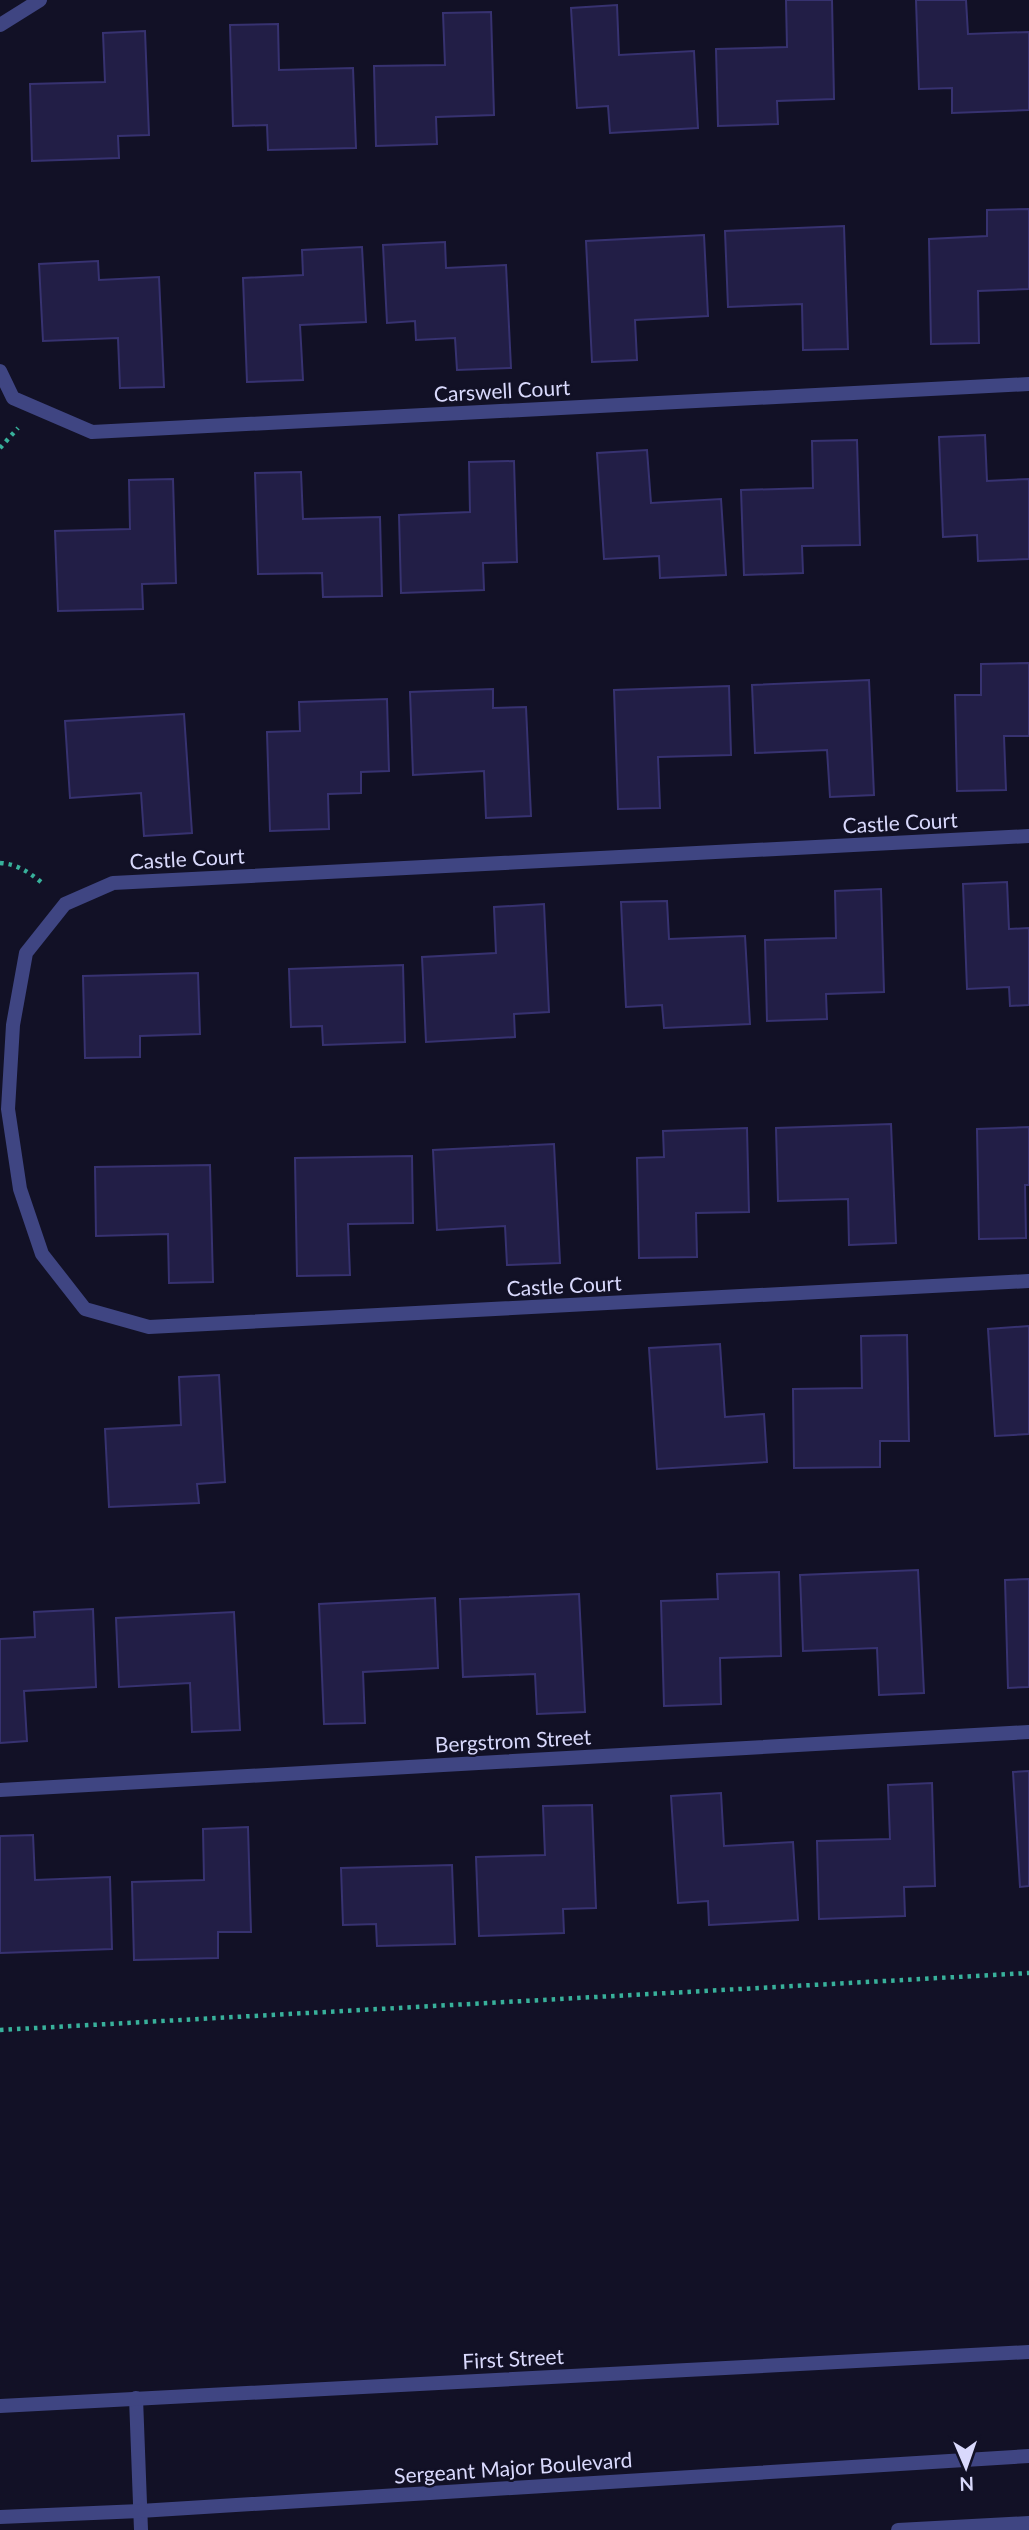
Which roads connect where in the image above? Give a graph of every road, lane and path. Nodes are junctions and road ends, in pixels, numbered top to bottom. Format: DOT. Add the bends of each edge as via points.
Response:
graph roads {
  1 [pos="40,0"];
  2 [pos="0,25"];
  3 [pos="0,371"];
  4 [pos="1029,384"];
  5 [pos="1029,836"];
  6 [pos="0,863"];
  7 [pos="42,883"];
  8 [pos="1029,1280"];
  9 [pos="1029,1732"];
  10 [pos="0,1790"];
  11 [pos="1029,1973"];
  12 [pos="0,2030"];
  13 [pos="1029,2352"];
  14 [pos="136,2398"];
  15 [pos="0,2406"];
  16 [pos="1029,2456"];
  17 [pos="140,2511"];
  18 [pos="0,2517"];
  19 [pos="1029,2523"];
  20 [pos="141,2530"];
  21 [pos="898,2530"];
  1 -- 2 [label="street"];
  3 -- 4 [label="street, Carswell Court" via="13,398 92,432"];
  5 -- 8 [label="street, Castle Court" via="113,883 65,904 26,953 13,1025 8,1110 20,1189 42,1255 85,1309 149,1328"];
  6 -- 7 [label="path" via="13,864"];
  9 -- 10 [label="street, Bergstrom Street"];
  11 -- 12 [label="path"];
  13 -- 14 [label="street, First Street"];
  14 -- 15 [label="street, First Street"];
  14 -- 17 [label="street"];
  16 -- 17 [label="street, Sergeant Major Boulevard"];
  17 -- 18 [label="street, Sergeant Major Boulevard"];
  17 -- 20 [label="street"];
  19 -- 21 [label="street"];
}
